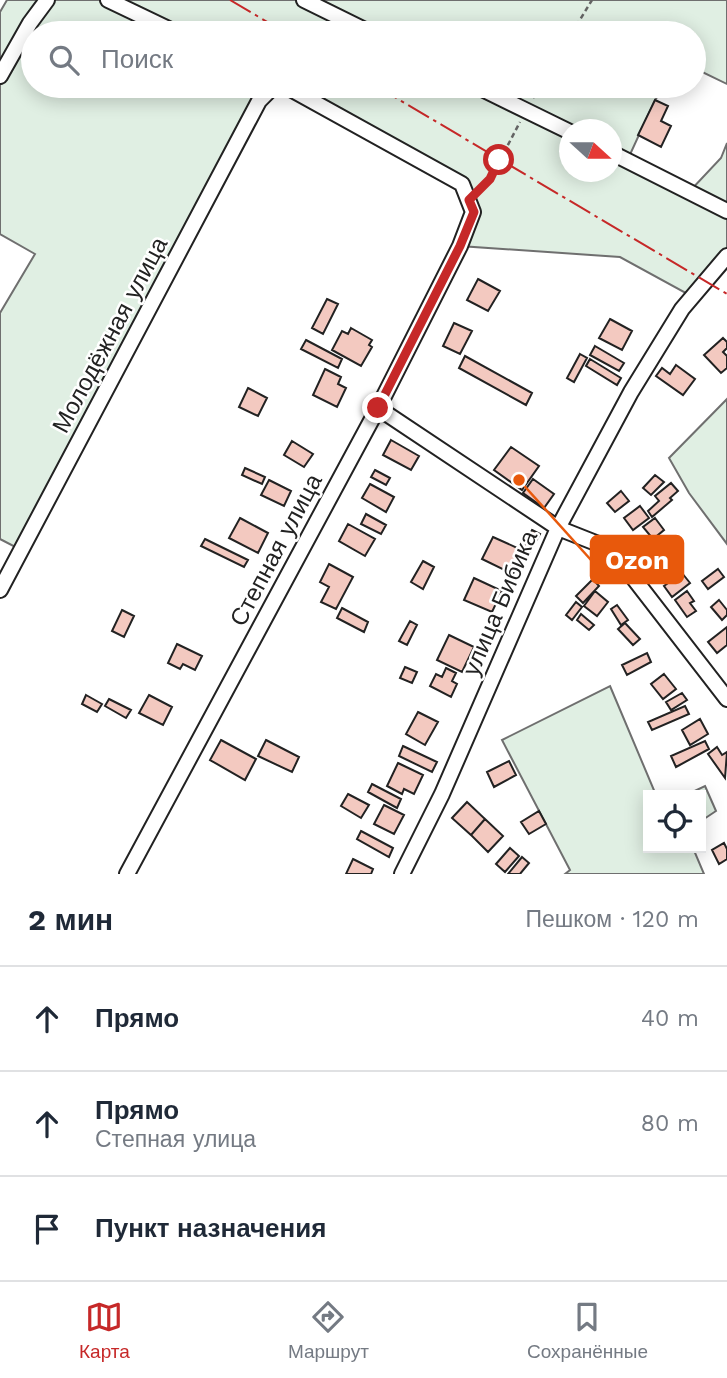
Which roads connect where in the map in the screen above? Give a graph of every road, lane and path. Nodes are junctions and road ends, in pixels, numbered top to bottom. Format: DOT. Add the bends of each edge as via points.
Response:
graph roads {
  1 [pos="47,0"];
  2 [pos="108,0"];
  3 [pos="304,0"];
  4 [pos="592,0"];
  5 [pos="34,21"];
  6 [pos="152,21"];
  7 [pos="347,21"];
  8 [pos="579,21"];
  9 [pos="21,42"];
  10 [pos="0,76"];
  11 [pos="262,98"];
  12 [pos="307,98"];
  13 [pos="500,98"];
  14 [pos="534,98"];
  15 [pos="526,111"];
  16 [pos="559,127"];
  17 [pos="622,158"];
  18 [pos="469,200"];
  19 [pos="727,211"];
  20 [pos="727,256"];
  21 [pos="722,275"];
  22 [pos="378,408"];
  23 [pos="558,528"];
  24 [pos="0,590"];
  25 [pos="727,699"];
  26 [pos="127,874"];
  27 [pos="402,874"];
  1 -- 5 [label="street"];
  2 -- 6 [label="street"];
  3 -- 7 [label="street"];
  4 -- 8 [label="path"];
  9 -- 10 [label="street"];
  11 -- 24 [label="street, Молодёжная улица"];
  12 -- 18 [label="street" via="462,184"];
  13 -- 15 [label="street"];
  14 -- 15 [label="path"];
  15 -- 16 [label="street"];
  15 -- 18 [label="path" via="490,179"];
  17 -- 19 [label="street"];
  18 -- 22 [label="street, Степная улица" via="474,212 460,246"];
  20 -- 21 [label="street, улица Бибика"];
  21 -- 23 [label="street, улица Бибика" via="682,309"];
  22 -- 23 [label="street"];
  22 -- 26 [label="street, Степная улица"];
  23 -- 25 [label="street" via="611,549"];
  23 -- 27 [label="street, улица Бибика" via="442,794"];
}
